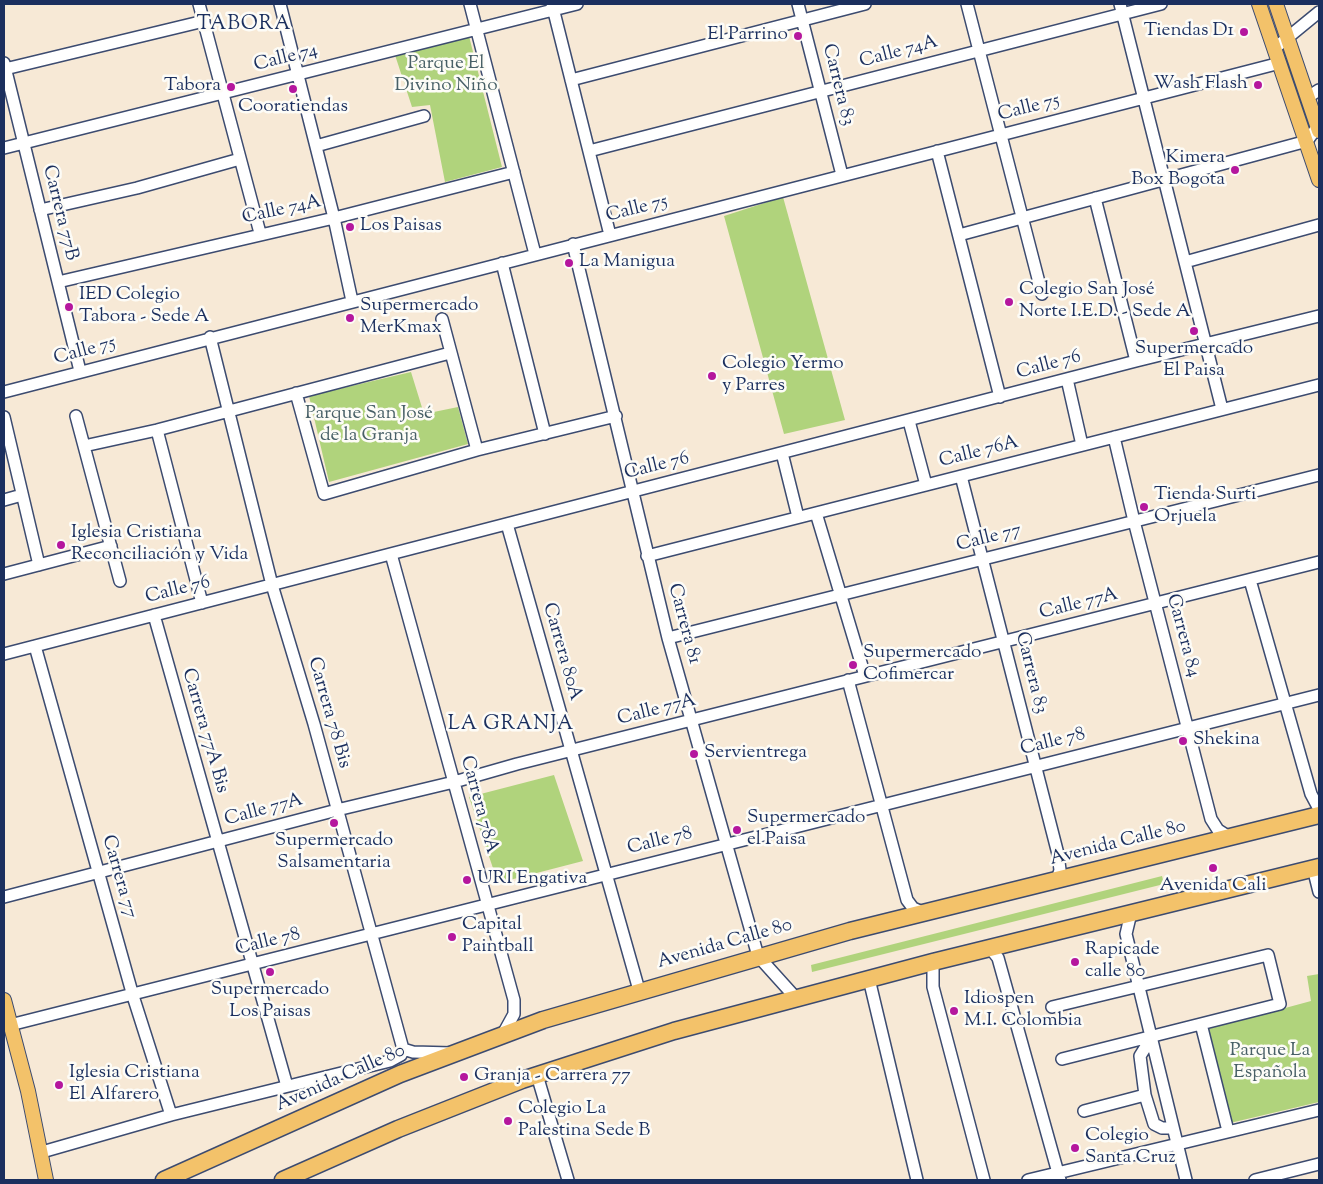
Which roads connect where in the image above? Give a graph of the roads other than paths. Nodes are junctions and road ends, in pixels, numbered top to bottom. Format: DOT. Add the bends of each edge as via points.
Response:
graph roads {
  1 [pos="199,4"];
  2 [pos="282,4"];
  3 [pos="470,4"];
  4 [pos="577,4"];
  5 [pos="798,4"];
  6 [pos="865,4"];
  7 [pos="967,4"];
  8 [pos="1161,4"];
  9 [pos="1259,4"];
  10 [pos="1276,4"];
  11 [pos="553,7"];
  12 [pos="1121,9"];
  13 [pos="1319,12"];
  14 [pos="802,20"];
  15 [pos="204,21"];
  16 [pos="478,29"];
  17 [pos="1288,38"];
  18 [pos="1275,48"];
  19 [pos="979,49"];
  20 [pos="1280,63"];
  21 [pos="4,66"];
  22 [pos="298,74"];
  23 [pos="571,80"];
  24 [pos="820,92"];
  25 [pos="223,93"];
  26 [pos="1144,98"];
  27 [pos="1315,101"];
  28 [pos="424,116"];
  29 [pos="1318,129"];
  30 [pos="1000,135"];
  31 [pos="1307,141"];
  32 [pos="23,143"];
  33 [pos="316,146"];
  34 [pos="4,148"];
  35 [pos="589,151"];
  36 [pos="937,151"];
  37 [pos="240,159"];
  38 [pos="514,172"];
  39 [pos="842,175"];
  40 [pos="1164,180"];
  41 [pos="1319,180"];
  42 [pos="1095,198"];
  43 [pos="40,210"];
  44 [pos="334,218"];
  45 [pos="1022,218"];
  46 [pos="1319,225"];
  47 [pos="260,233"];
  48 [pos="959,234"];
  49 [pos="610,235"];
  50 [pos="572,244"];
  51 [pos="535,254"];
  52 [pos="502,262"];
  53 [pos="1185,262"];
  54 [pos="58,282"];
  55 [pos="1042,294"];
  56 [pos="352,301"];
  57 [pos="1319,316"];
  58 [pos="442,319"];
  59 [pos="210,338"];
  60 [pos="1206,344"];
  61 [pos="450,354"];
  62 [pos="1136,361"];
  63 [pos="80,371"];
  64 [pos="1066,379"];
  65 [pos="1319,385"];
  66 [pos="4,392"];
  67 [pos="296,393"];
  68 [pos="1000,397"];
  69 [pos="1222,409"];
  70 [pos="227,412"];
  71 [pos="76,416"];
  72 [pos="616,416"];
  73 [pos="4,417"];
  74 [pos="909,420"];
  75 [pos="157,430"];
  76 [pos="545,434"];
  77 [pos="1114,437"];
  78 [pos="1082,445"];
  79 [pos="84,446"];
  80 [pos="477,450"];
  81 [pos="782,453"];
  82 [pos="1319,475"];
  83 [pos="962,476"];
  84 [pos="926,484"];
  85 [pos="634,491"];
  86 [pos="22,495"];
  87 [pos="4,500"];
  88 [pos="816,512"];
  89 [pos="798,517"];
  90 [pos="1134,521"];
  91 [pos="507,524"];
  92 [pos="110,546"];
  93 [pos="391,554"];
  94 [pos="647,556"];
  95 [pos="983,559"];
  96 [pos="1319,562"];
  97 [pos="38,565"];
  98 [pos="4,574"];
  99 [pos="1250,580"];
  100 [pos="120,581"];
  101 [pos="272,585"];
  102 [pos="841,595"];
  103 [pos="202,603"];
  104 [pos="1156,604"];
  105 [pos="154,615"];
  106 [pos="668,638"];
  107 [pos="1004,642"];
  108 [pos="35,646"];
  109 [pos="4,654"];
  110 [pos="865,676"];
  111 [pos="848,680"];
  112 [pos="1319,695"];
  113 [pos="1286,703"];
  114 [pos="690,720"];
  115 [pos="1188,728"];
  116 [pos="570,750"];
  117 [pos="1035,766"];
  118 [pos="454,782"];
  119 [pos="882,805"];
  120 [pos="1319,809"];
  121 [pos="337,810"];
  122 [pos="1319,815"];
  123 [pos="1229,837"];
  124 [pos="217,842"];
  125 [pos="726,844"];
  126 [pos="1316,867"];
  127 [pos="98,873"];
  128 [pos="605,874"];
  129 [pos="1057,880"];
  130 [pos="1319,892"];
  131 [pos="4,897"];
  132 [pos="486,905"];
  133 [pos="922,912"];
  134 [pos="1131,913"];
  135 [pos="372,935"];
  136 [pos="990,948"];
  137 [pos="758,956"];
  138 [pos="933,962"];
  139 [pos="253,965"];
  140 [pos="869,979"];
  141 [pos="1140,985"];
  142 [pos="639,990"];
  143 [pos="133,996"];
  144 [pos="795,997"];
  145 [pos="4,1000"];
  146 [pos="1052,1006"];
  147 [pos="1201,1024"];
  148 [pos="10,1025"];
  149 [pos="504,1034"];
  150 [pos="1152,1041"];
  151 [pos="403,1049"];
  152 [pos="452,1053"];
  153 [pos="1062,1059"];
  154 [pos="537,1075"];
  155 [pos="287,1086"];
  156 [pos="1145,1095"];
  157 [pos="1319,1110"];
  158 [pos="1084,1111"];
  159 [pos="171,1115"];
  160 [pos="1173,1128"];
  161 [pos="1228,1131"];
  162 [pos="1177,1143"];
  163 [pos="42,1152"];
  164 [pos="1319,1164"];
  165 [pos="1302,1175"];
  166 [pos="1059,1176"];
  167 [pos="46,1180"];
  168 [pos="164,1180"];
  169 [pos="283,1180"];
  170 [pos="568,1180"];
  171 [pos="917,1180"];
  172 [pos="984,1180"];
  173 [pos="1028,1180"];
  174 [pos="1186,1180"];
  175 [pos="1255,1180"];
  1 -- 15 [label="street"];
  2 -- 22 [label="street"];
  3 -- 16 [label="street"];
  4 -- 11 [label="street, Calle 74"];
  5 -- 14 [label="street, Carrera 83"];
  6 -- 14 [label="street"];
  7 -- 19 [label="street"];
  8 -- 12 [label="street, Calle 74A"];
  9 -- 18 [label="main road"];
  10 -- 17 [label="main road"];
  11 -- 16 [label="street, Calle 74"];
  11 -- 23 [label="street"];
  12 -- 19 [label="street, Calle 74A"];
  12 -- 26 [label="street"];
  13 -- 17 [label="street"];
  14 -- 23 [label="street"];
  14 -- 24 [label="street, Carrera 83"];
  15 -- 21 [label="street"];
  15 -- 25 [label="street"];
  16 -- 22 [label="street, Calle 74"];
  16 -- 38 [label="street"];
  17 -- 18 [label="street"];
  17 -- 27 [label="main road"];
  18 -- 20 [label="main road"];
  19 -- 24 [label="street, Calle 74A"];
  19 -- 30 [label="street"];
  20 -- 26 [label="street, Calle 75"];
  20 -- 31 [label="main road"];
  21 -- 32 [label="street, Carrera 77B"];
  22 -- 25 [label="street, Calle 74"];
  22 -- 33 [label="street"];
  23 -- 35 [label="street"];
  24 -- 35 [label="street, Calle 74A"];
  24 -- 39 [label="street, Carrera 83"];
  25 -- 32 [label="street, Calle 74"];
  25 -- 37 [label="street"];
  26 -- 30 [label="street, Calle 75"];
  26 -- 40 [label="street"];
  27 -- 29 [label="main road"];
  28 -- 33 [label="street"];
  29 -- 31 [label="street"];
  30 -- 36 [label="street, Calle 75"];
  30 -- 45 [label="street"];
  31 -- 40 [label="street"];
  31 -- 41 [label="main road"];
  32 -- 34 [label="street, Calle 74"];
  32 -- 43 [label="street, Carrera 77B"];
  33 -- 44 [label="street"];
  35 -- 49 [label="street"];
  36 -- 39 [label="street, Calle 75"];
  36 -- 48 [label="street"];
  37 -- 43 [label="street" via="137,188"];
  37 -- 47 [label="street"];
  38 -- 44 [label="street, Calle 74A"];
  38 -- 51 [label="street"];
  39 -- 49 [label="street, Calle 75"];
  40 -- 42 [label="street"];
  40 -- 53 [label="street"];
  42 -- 45 [label="street"];
  42 -- 62 [label="street"];
  43 -- 54 [label="street, Carrera 77B"];
  44 -- 47 [label="street, Calle 74A"];
  44 -- 56 [label="street"];
  45 -- 48 [label="street"];
  45 -- 55 [label="street"];
  46 -- 53 [label="street"];
  47 -- 54 [label="street, Calle 74A"];
  48 -- 68 [label="street"];
  49 -- 50 [label="street, Calle 75"];
  50 -- 51 [label="street, Calle 75"];
  50 -- 72 [label="street, Carrera 81"];
  51 -- 52 [label="street, Calle 75"];
  52 -- 56 [label="street, Calle 75"];
  52 -- 76 [label="street"];
  53 -- 60 [label="street"];
  54 -- 63 [label="street, Carrera 77B"];
  56 -- 59 [label="street, Calle 75"];
  57 -- 60 [label="street, Calle 76"];
  58 -- 61 [label="street"];
  59 -- 63 [label="street, Calle 75"];
  59 -- 70 [label="street, Carrera 78 Bis"];
  60 -- 62 [label="street, Calle 76"];
  60 -- 69 [label="street"];
  61 -- 67 [label="street"];
  61 -- 80 [label="street"];
  62 -- 64 [label="street, Calle 76"];
  63 -- 66 [label="street, Calle 75"];
  64 -- 68 [label="street, Calle 76"];
  64 -- 78 [label="street"];
  65 -- 69 [label="street, Calle 76A"];
  67 -- 70 [label="street"];
  67 -- 80 [label="street" via="324,494"];
  68 -- 74 [label="street, Calle 76"];
  69 -- 77 [label="street, Calle 76A"];
  70 -- 75 [label="street"];
  70 -- 101 [label="street, Carrera 78 Bis"];
  71 -- 79 [label="street"];
  72 -- 76 [label="street"];
  72 -- 85 [label="street, Carrera 81"];
  73 -- 86 [label="street"];
  74 -- 81 [label="street, Calle 76"];
  74 -- 84 [label="street"];
  75 -- 79 [label="street"];
  75 -- 103 [label="street"];
  76 -- 80 [label="street"];
  77 -- 78 [label="street, Calle 76A"];
  77 -- 90 [label="street, Carrera 84"];
  78 -- 83 [label="street, Calle 76A"];
  79 -- 92 [label="street"];
  81 -- 85 [label="street, Calle 76"];
  81 -- 89 [label="street"];
  82 -- 90 [label="street, Calle 77"];
  83 -- 84 [label="street, Calle 76A"];
  83 -- 95 [label="street, Carrera 83"];
  84 -- 88 [label="street, Calle 76A"];
  85 -- 91 [label="street, Calle 76"];
  85 -- 94 [label="street, Carrera 81"];
  86 -- 87 [label="street"];
  86 -- 97 [label="street"];
  88 -- 89 [label="street, Calle 76A"];
  88 -- 102 [label="street"];
  89 -- 94 [label="street, Calle 76A"];
  90 -- 95 [label="street, Calle 77"];
  90 -- 104 [label="street, Carrera 84"];
  91 -- 93 [label="street, Calle 76"];
  91 -- 116 [label="street, Carrera 80A"];
  92 -- 97 [label="street"];
  92 -- 100 [label="street"];
  93 -- 101 [label="street, Calle 76"];
  93 -- 118 [label="street, Carrera 78A"];
  94 -- 106 [label="street, Carrera 81"];
  95 -- 102 [label="street, Calle 77"];
  95 -- 107 [label="street, Carrera 83"];
  96 -- 99 [label="street, Calle 77A"];
  97 -- 98 [label="street"];
  99 -- 104 [label="street, Calle 77A"];
  99 -- 113 [label="street"];
  101 -- 103 [label="street, Calle 76"];
  101 -- 121 [label="street, Carrera 78 Bis"];
  102 -- 106 [label="street, Calle 77"];
  102 -- 110 [label="street"];
  103 -- 105 [label="street, Calle 76"];
  104 -- 107 [label="street, Calle 77A"];
  104 -- 115 [label="street, Carrera 84"];
  105 -- 108 [label="street, Calle 76"];
  105 -- 124 [label="street, Carrera 77A Bis"];
  106 -- 114 [label="street, Carrera 81"];
  107 -- 110 [label="street, Calle 77A"];
  107 -- 117 [label="street, Carrera 83"];
  108 -- 109 [label="street, Calle 76"];
  108 -- 127 [label="street, Carrera 77"];
  110 -- 111 [label="street, Calle 77A"];
  111 -- 114 [label="street, Calle 77A"];
  111 -- 119 [label="street"];
  112 -- 113 [label="street, Calle 78"];
  113 -- 115 [label="street, Calle 78"];
  113 -- 120 [label="street" via="1311,794"];
  114 -- 116 [label="street, Calle 77A"];
  114 -- 125 [label="street, Carrera 81"];
  115 -- 117 [label="street, Calle 78"];
  115 -- 123 [label="street, Carrera 84" via="1211,819 1218,830"];
  116 -- 118 [label="street, Calle 77A"];
  116 -- 128 [label="street, Carrera 80A"];
  117 -- 119 [label="street, Calle 78"];
  117 -- 129 [label="street, Carrera 83" via="1058,854 1060,870"];
  118 -- 121 [label="street, Calle 77A"];
  118 -- 132 [label="street, Carrera 78A"];
  119 -- 125 [label="street, Calle 78"];
  119 -- 133 [label="street" via="908,900 913,908"];
  121 -- 124 [label="street, Calle 77A"];
  121 -- 135 [label="street, Carrera 78 Bis"];
  122 -- 123 [label="highway, Avenida Calle 80"];
  123 -- 129 [label="highway, Avenida Calle 80"];
  124 -- 127 [label="street, Calle 77A"];
  124 -- 139 [label="street, Carrera 77A Bis"];
  125 -- 128 [label="street, Calle 78"];
  125 -- 137 [label="street, Carrera 81"];
  126 -- 130 [label="street"];
  126 -- 134 [label="highway"];
  127 -- 131 [label="street, Calle 77A"];
  127 -- 143 [label="street, Carrera 77"];
  128 -- 132 [label="street, Calle 78"];
  128 -- 142 [label="street, Carrera 80A"];
  129 -- 133 [label="highway, Avenida Calle 80"];
  132 -- 135 [label="street, Calle 78"];
  132 -- 149 [label="street, Carrera 78A" via="514,1000 514,1014"];
  133 -- 137 [label="highway, Avenida Calle 80"];
  134 -- 136 [label="highway"];
  134 -- 141 [label="street" via="1126,934"];
  135 -- 139 [label="street, Calle 78"];
  135 -- 151 [label="street, Carrera 78 Bis"];
  136 -- 138 [label="highway"];
  136 -- 166 [label="street" via="998,958"];
  137 -- 142 [label="highway, Avenida Calle 80"];
  137 -- 144 [label="street, Carrera 81"];
  138 -- 140 [label="highway"];
  138 -- 172 [label="street" via="933,987"];
  139 -- 143 [label="street, Calle 78" via="196,977"];
  139 -- 155 [label="street, Carrera 77A Bis"];
  140 -- 144 [label="highway"];
  140 -- 171 [label="street"];
  141 -- 146 [label="street"];
  141 -- 147 [label="street" via="1268,954 1280,1004"];
  141 -- 150 [label="street"];
  142 -- 149 [label="highway, Avenida Calle 80"];
  143 -- 148 [label="street, Calle 78"];
  143 -- 159 [label="street, Carrera 77"];
  144 -- 154 [label="highway"];
  145 -- 148 [label="main road"];
  147 -- 150 [label="street"];
  147 -- 161 [label="street"];
  148 -- 163 [label="main road"];
  149 -- 152 [label="highway, Avenida Calle 80"];
  150 -- 153 [label="street"];
  150 -- 156 [label="street" via="1140,1056"];
  150 -- 160 [label="street"];
  151 -- 152 [label="street"];
  151 -- 155 [label="street" via="401,1055 390,1061"];
  152 -- 168 [label="highway, Avenida Calle 80"];
  154 -- 169 [label="highway" via="398,1129"];
  154 -- 170 [label="street"];
  155 -- 159 [label="street"];
  156 -- 158 [label="street"];
  156 -- 160 [label="street" via="1154,1124"];
  157 -- 161 [label="street"];
  159 -- 163 [label="street"];
  160 -- 162 [label="street"];
  161 -- 162 [label="street"];
  162 -- 166 [label="street"];
  162 -- 174 [label="street"];
  163 -- 167 [label="main road"];
  164 -- 165 [label="street"];
  165 -- 175 [label="street"];
  166 -- 173 [label="street"];
}
